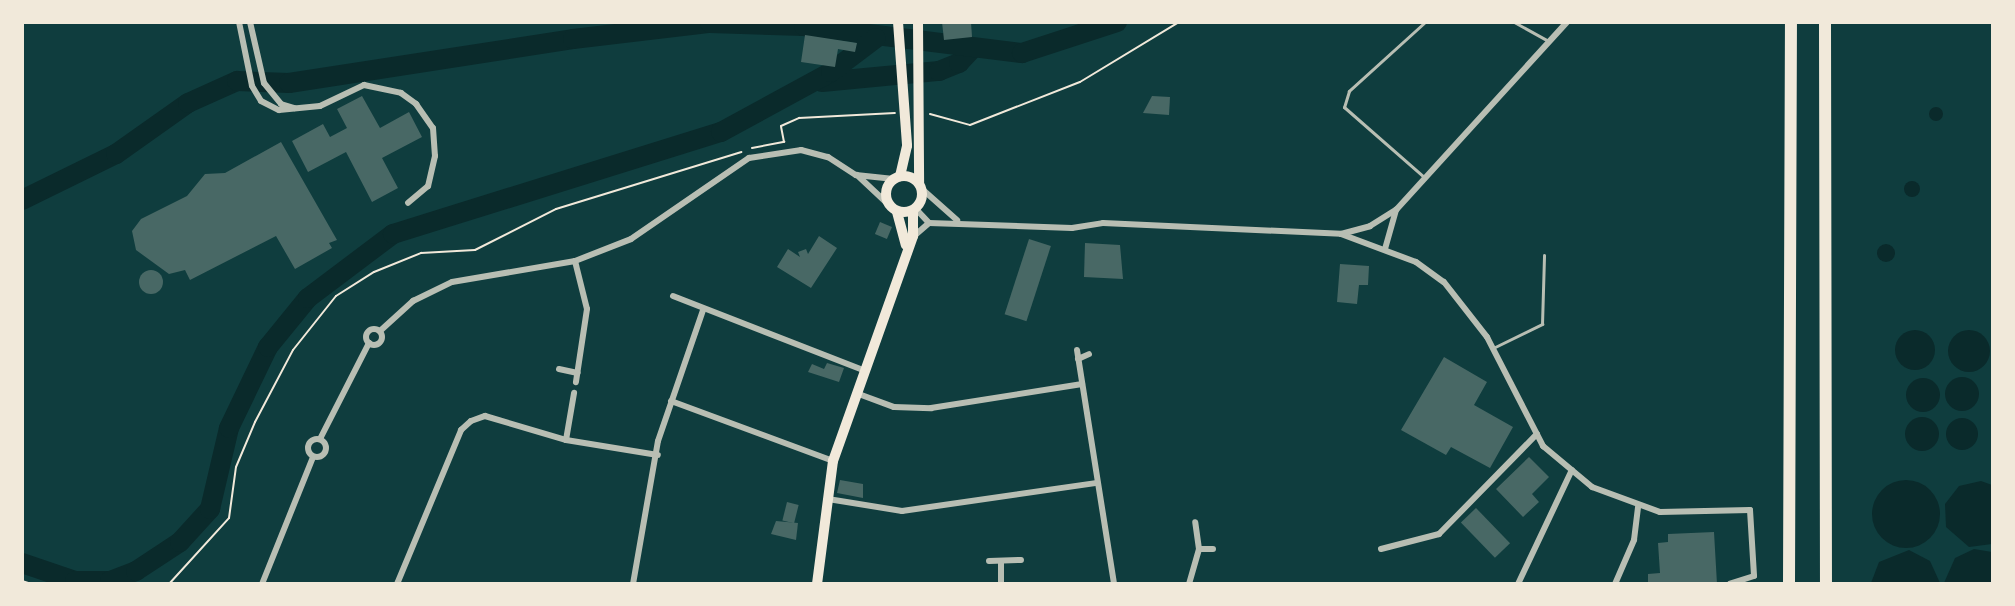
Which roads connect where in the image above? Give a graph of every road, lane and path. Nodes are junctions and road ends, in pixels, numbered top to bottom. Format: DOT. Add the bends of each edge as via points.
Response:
graph roads {
  1 [pos="239,22"];
  2 [pos="250,22"];
  3 [pos="1179,22"];
  4 [pos="1425,22"];
  5 [pos="1514,22"];
  6 [pos="1567,22"];
  7 [pos="1791,22"];
  8 [pos="1825,22"];
  9 [pos="899,25"];
  10 [pos="919,27"];
  11 [pos="1548,41"];
  12 [pos="303,110"];
  13 [pos="895,113"];
  14 [pos="931,114"];
  15 [pos="856,175"];
  16 [pos="897,178"];
  17 [pos="1425,178"];
  18 [pos="921,186"];
  19 [pos="408,203"];
  20 [pos="888,204"];
  21 [pos="914,210"];
  22 [pos="1396,210"];
  23 [pos="897,212"];
  24 [pos="957,220"];
  25 [pos="929,223"];
  26 [pos="1341,234"];
  27 [pos="910,240"];
  28 [pos="1385,249"];
  29 [pos="1544,255"];
  30 [pos="575,261"];
  31 [pos="673,296"];
  32 [pos="703,310"];
  33 [pos="380,331"];
  34 [pos="369,343"];
  35 [pos="1492,348"];
  36 [pos="1077,350"];
  37 [pos="1089,354"];
  38 [pos="1078,359"];
  39 [pos="559,369"];
  40 [pos="865,371"];
  41 [pos="578,373"];
  42 [pos="576,382"];
  43 [pos="1082,384"];
  44 [pos="574,393"];
  45 [pos="856,393"];
  46 [pos="671,401"];
  47 [pos="1537,434"];
  48 [pos="320,439"];
  49 [pos="566,440"];
  50 [pos="658,455"];
  51 [pos="313,457"];
  52 [pos="833,461"];
  53 [pos="1572,470"];
  54 [pos="1097,483"];
  55 [pos="824,498"];
  56 [pos="1638,506"];
  57 [pos="1195,522"];
  58 [pos="1199,549"];
  59 [pos="1213,549"];
  60 [pos="1381,549"];
  61 [pos="1022,560"];
  62 [pos="988,561"];
  63 [pos="1001,561"];
  64 [pos="22,581"];
  65 [pos="31,584"];
  66 [pos="169,584"];
  67 [pos="262,584"];
  68 [pos="397,584"];
  69 [pos="633,584"];
  70 [pos="817,584"];
  71 [pos="1000,584"];
  72 [pos="1114,584"];
  73 [pos="1189,584"];
  74 [pos="1518,584"];
  75 [pos="1615,584"];
  76 [pos="1730,584"];
  77 [pos="1789,584"];
  78 [pos="1826,584"];
  1 -- 12 [label="street" via="252,86 261,101 279,110"];
  2 -- 12 [label="street" via="264,83 281,104"];
  3 -- 14 [label="path" via="1080,82 970,125"];
  4 -- 17 [label="lane" via="1349,91 1344,106"];
  5 -- 11 [label="lane"];
  6 -- 11 [label="street"];
  7 -- 77 [label="highway"];
  8 -- 78 [label="highway"];
  9 -- 16 [label="main road" via="907,146"];
  10 -- 18 [label="main road"];
  11 -- 17 [label="street"];
  12 -- 19 [label="street" via="364,85 401,93 416,104 433,128 435,156 428,186"];
  13 -- 66 [label="path" via="799,118 781,126 784,142 556,209 475,250 421,253 374,272 336,296 293,350 255,422 236,467 229,518"];
  15 -- 16 [label="street"];
  15 -- 20 [label="street"];
  15 -- 30 [label="street" via="807,151 749,158 703,186 659,224"];
  16 -- 18 [label="main road"];
  16 -- 20 [label="main road" via="886,193"];
  17 -- 22 [label="street"];
  18 -- 21 [label="main road"];
  18 -- 24 [label="street"];
  20 -- 23 [label="main road"];
  21 -- 23 [label="main road"];
  21 -- 25 [label="street"];
  21 -- 27 [label="main road"];
  22 -- 26 [label="street" via="1370,226"];
  22 -- 28 [label="street"];
  23 -- 27 [label="main road"];
  24 -- 25 [label="street"];
  24 -- 26 [label="street"];
  25 -- 27 [label="street"];
  26 -- 28 [label="street"];
  27 -- 40 [label="main road"];
  28 -- 35 [label="street" via="1444,282"];
  29 -- 35 [label="lane" via="1542,324"];
  30 -- 33 [label="street" via="452,282 413,301"];
  30 -- 41 [label="street" via="587,309"];
  31 -- 32 [label="street"];
  32 -- 40 [label="street"];
  32 -- 46 [label="street"];
  33 -- 34 [label="street" via="381,342"];
  33 -- 34 [label="street" via="367,332"];
  34 -- 48 [label="street"];
  35 -- 47 [label="street"];
  36 -- 38 [label="street"];
  37 -- 38 [label="street"];
  38 -- 43 [label="street"];
  39 -- 41 [label="street"];
  40 -- 45 [label="main road"];
  41 -- 42 [label="street"];
  43 -- 45 [label="street" via="931,408 894,407"];
  43 -- 54 [label="street"];
  44 -- 49 [label="street"];
  45 -- 52 [label="main road"];
  46 -- 50 [label="street"];
  46 -- 52 [label="street"];
  47 -- 53 [label="street"];
  47 -- 60 [label="street" via="1439,534"];
  48 -- 51 [label="street" via="308,446"];
  48 -- 51 [label="street" via="326,452"];
  49 -- 50 [label="street"];
  49 -- 68 [label="street" via="485,416 471,421 461,430"];
  50 -- 69 [label="street"];
  51 -- 67 [label="street"];
  52 -- 55 [label="main road"];
  53 -- 56 [label="street" via="1592,487"];
  53 -- 74 [label="street"];
  54 -- 55 [label="street" via="902,511"];
  54 -- 72 [label="street"];
  55 -- 70 [label="main road"];
  56 -- 75 [label="street" via="1634,540"];
  56 -- 76 [label="street" via="1697,514 1750,510 1754,576"];
  57 -- 58 [label="street"];
  58 -- 59 [label="street"];
  58 -- 73 [label="street"];
  61 -- 63 [label="street"];
  62 -- 63 [label="street"];
  63 -- 71 [label="street"];
  64 -- 65 [label="path"];
}
